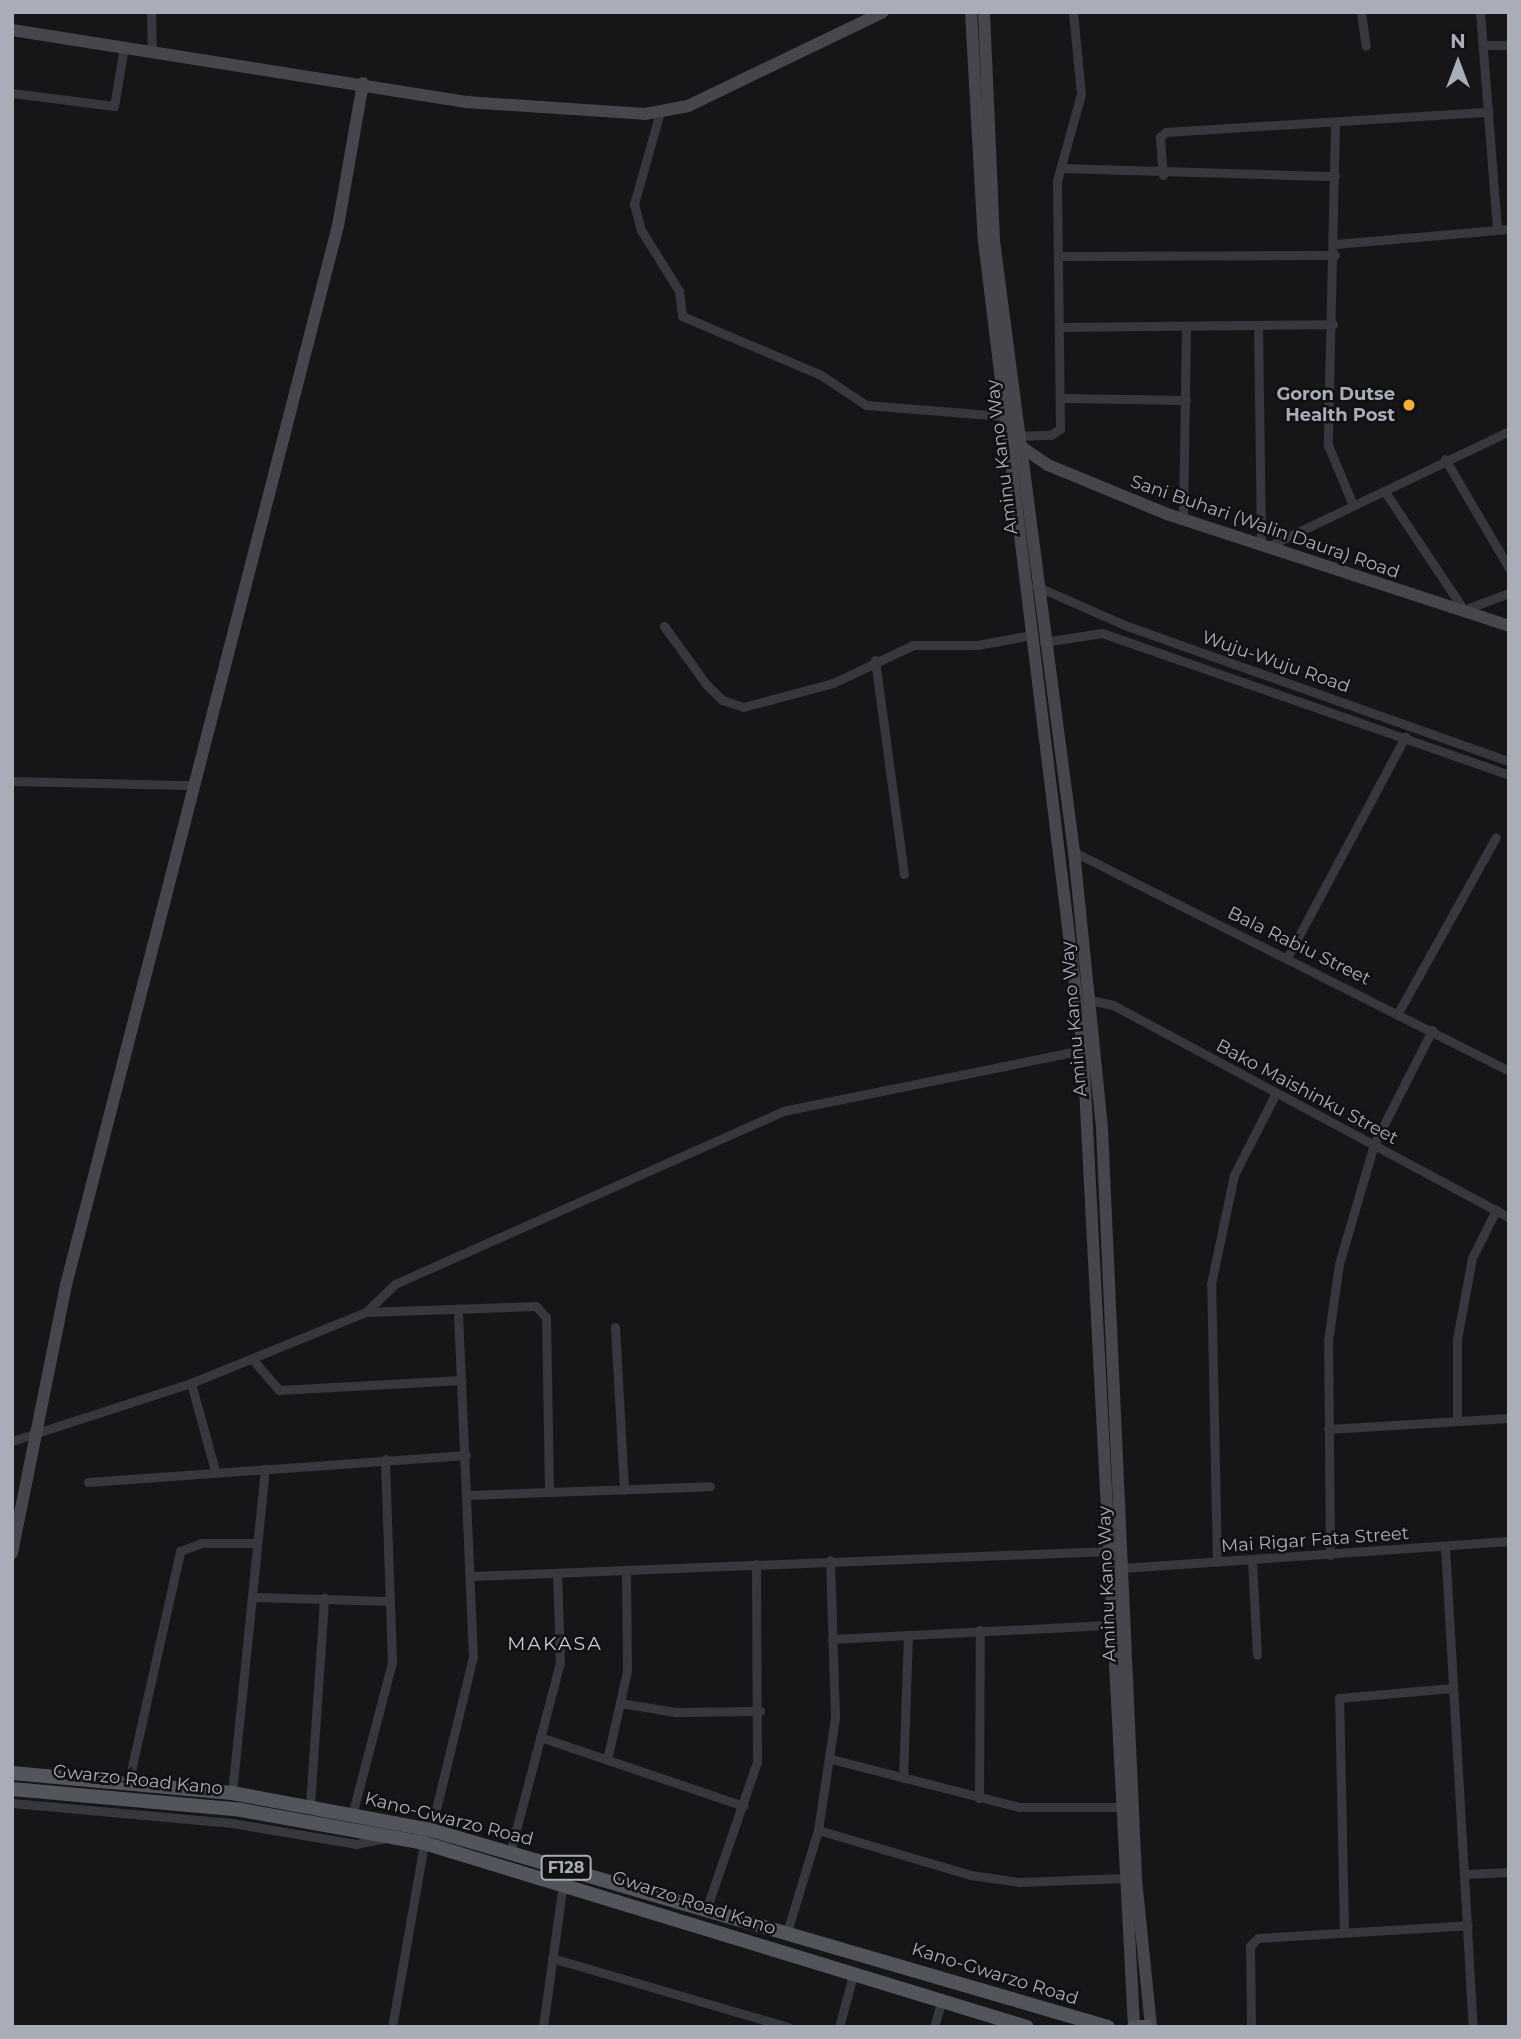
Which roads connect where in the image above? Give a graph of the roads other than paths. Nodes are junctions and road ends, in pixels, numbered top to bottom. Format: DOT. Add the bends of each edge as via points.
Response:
graph roads {
  1 [pos="151,12"];
  2 [pos="883,12"];
  3 [pos="971,12"];
  4 [pos="984,12"];
  5 [pos="1073,12"];
  6 [pos="1361,12"];
  7 [pos="1480,12"];
  8 [pos="12,30"];
  9 [pos="1485,45"];
  10 [pos="1509,45"];
  11 [pos="1366,46"];
  12 [pos="124,47"];
  13 [pos="152,52"];
  14 [pos="363,83"];
  15 [pos="12,93"];
  16 [pos="660,112"];
  17 [pos="1488,112"];
  18 [pos="1335,125"];
  19 [pos="1060,168"];
  20 [pos="1163,175"];
  21 [pos="1335,176"];
  22 [pos="1497,229"];
  23 [pos="1509,229"];
  24 [pos="1335,244"];
  25 [pos="1335,255"];
  26 [pos="1059,256"];
  27 [pos="1333,324"];
  28 [pos="1258,326"];
  29 [pos="1061,327"];
  30 [pos="1186,327"];
  31 [pos="1063,398"];
  32 [pos="1186,400"];
  33 [pos="1003,416"];
  34 [pos="1508,433"];
  35 [pos="1017,440"];
  36 [pos="1445,458"];
  37 [pos="1385,492"];
  38 [pos="1353,505"];
  39 [pos="1183,520"];
  40 [pos="1263,547"];
  41 [pos="1509,568"];
  42 [pos="1036,586"];
  43 [pos="1509,593"];
  44 [pos="1462,611"];
  45 [pos="664,626"];
  46 [pos="1509,626"];
  47 [pos="1037,638"];
  48 [pos="875,660"];
  49 [pos="1405,737"];
  50 [pos="1509,761"];
  51 [pos="1509,775"];
  52 [pos="12,781"];
  53 [pos="194,785"];
  54 [pos="1496,837"];
  55 [pos="1074,852"];
  56 [pos="904,874"];
  57 [pos="1287,958"];
  58 [pos="1090,1000"];
  59 [pos="1398,1013"];
  60 [pos="1432,1030"];
  61 [pos="1083,1050"];
  62 [pos="1509,1071"];
  63 [pos="1091,1080"];
  64 [pos="1276,1093"];
  65 [pos="1374,1144"];
  66 [pos="1496,1210"];
  67 [pos="1509,1217"];
  68 [pos="458,1308"];
  69 [pos="366,1312"];
  70 [pos="615,1327"];
  71 [pos="253,1360"];
  72 [pos="462,1380"];
  73 [pos="191,1383"];
  74 [pos="1509,1418"];
  75 [pos="1457,1421"];
  76 [pos="1328,1429"];
  77 [pos="36,1434"];
  78 [pos="12,1441"];
  79 [pos="466,1455"];
  80 [pos="385,1459"];
  81 [pos="265,1469"];
  82 [pos="215,1471"];
  83 [pos="88,1482"];
  84 [pos="709,1486"];
  85 [pos="624,1490"];
  86 [pos="549,1492"];
  87 [pos="468,1495"];
  88 [pos="1115,1519"];
  89 [pos="16,1524"];
  90 [pos="1509,1541"];
  91 [pos="257,1543"];
  92 [pos="1445,1546"];
  93 [pos="1110,1552"];
  94 [pos="12,1553"];
  95 [pos="1330,1555"];
  96 [pos="830,1560"];
  97 [pos="1252,1560"];
  98 [pos="1217,1562"];
  99 [pos="756,1564"];
  100 [pos="1123,1568"];
  101 [pos="626,1570"];
  102 [pos="556,1573"];
  103 [pos="473,1576"];
  104 [pos="254,1597"];
  105 [pos="324,1597"];
  106 [pos="389,1601"];
  107 [pos="1112,1625"];
  108 [pos="980,1630"];
  109 [pos="908,1635"];
  110 [pos="832,1639"];
  111 [pos="1257,1655"];
  112 [pos="1453,1688"];
  113 [pos="620,1703"];
  114 [pos="760,1711"];
  115 [pos="1124,1721"];
  116 [pos="540,1737"];
  117 [pos="831,1759"];
  118 [pos="607,1760"];
  119 [pos="12,1773"];
  120 [pos="903,1778"];
  121 [pos="129,1780"];
  122 [pos="12,1789"];
  123 [pos="232,1793"];
  124 [pos="979,1798"];
  125 [pos="12,1803"];
  126 [pos="310,1805"];
  127 [pos="744,1806"];
  128 [pos="1121,1807"];
  129 [pos="352,1815"];
  130 [pos="818,1830"];
  131 [pos="391,1836"];
  132 [pos="428,1837"];
  133 [pos="510,1853"];
  134 [pos="1509,1872"];
  135 [pos="1466,1874"];
  136 [pos="1124,1878"];
  137 [pos="564,1881"];
  138 [pos="706,1910"];
  139 [pos="1468,1924"];
  140 [pos="787,1932"];
  141 [pos="1344,1932"];
  142 [pos="552,1958"];
  143 [pos="853,1975"];
  144 [pos="940,2003"];
  145 [pos="1020,2026"];
  146 [pos="392,2027"];
  147 [pos="542,2027"];
  148 [pos="788,2027"];
  149 [pos="839,2027"];
  150 [pos="934,2027"];
  151 [pos="1108,2027"];
  152 [pos="1134,2027"];
  153 [pos="1149,2027"];
  154 [pos="1251,2027"];
  155 [pos="1473,2027"];
  1 -- 13 [label="street"];
  2 -- 16 [label="main road" via="746,81"];
  3 -- 33 [label="main road, Aminu Kano Way" via="976,153"];
  4 -- 35 [label="main road, Aminu Kano Way" via="994,241"];
  5 -- 19 [label="street" via="1080,94"];
  6 -- 11 [label="street"];
  7 -- 9 [label="street"];
  8 -- 12 [label="main road"];
  9 -- 10 [label="street"];
  9 -- 17 [label="street"];
  12 -- 13 [label="main road"];
  12 -- 15 [label="street" via="114,106"];
  13 -- 14 [label="main road"];
  14 -- 16 [label="main road" via="526,108"];
  14 -- 53 [label="main road" via="338,226"];
  16 -- 33 [label="street" via="634,204 642,230 678,291 682,316 821,375 859,403"];
  17 -- 18 [label="street"];
  17 -- 22 [label="street"];
  18 -- 20 [label="street" via="1166,132 1160,137"];
  18 -- 21 [label="street"];
  19 -- 20 [label="street"];
  19 -- 26 [label="street"];
  20 -- 21 [label="street"];
  21 -- 24 [label="street"];
  22 -- 23 [label="street"];
  22 -- 24 [label="street"];
  24 -- 25 [label="street"];
  25 -- 26 [label="street"];
  25 -- 27 [label="street"];
  26 -- 29 [label="street"];
  27 -- 28 [label="street"];
  27 -- 38 [label="street" via="1328,445"];
  28 -- 30 [label="street"];
  28 -- 40 [label="street"];
  29 -- 30 [label="street"];
  29 -- 31 [label="street"];
  30 -- 32 [label="street"];
  31 -- 32 [label="street"];
  31 -- 35 [label="street" via="1060,429 1051,435"];
  32 -- 39 [label="street"];
  33 -- 47 [label="main road, Aminu Kano Way"];
  34 -- 36 [label="street"];
  35 -- 39 [label="main road, Sani Buhari (Walin Daura) Road" via="1048,465"];
  35 -- 42 [label="main road, Aminu Kano Way"];
  36 -- 37 [label="street"];
  36 -- 41 [label="street"];
  37 -- 38 [label="street"];
  37 -- 44 [label="street"];
  38 -- 40 [label="street"];
  39 -- 40 [label="main road, Sani Buhari (Walin Daura) Road"];
  40 -- 44 [label="main road, Sani Buhari (Walin Daura) Road"];
  42 -- 47 [label="main road, Aminu Kano Way"];
  42 -- 50 [label="street, Wuju-Wuju Road" via="1127,626"];
  43 -- 44 [label="street"];
  44 -- 46 [label="main road, Sani Buhari (Walin Daura) Road"];
  45 -- 48 [label="street, Wuju-Wuju Road" via="706,684 722,700 743,707 794,697"];
  47 -- 48 [label="street, Wuju-Wuju Road" via="977,645 913,645"];
  47 -- 49 [label="street, Wuju-Wuju Road" via="1102,633"];
  47 -- 55 [label="main road, Aminu Kano Way"];
  47 -- 61 [label="main road, Aminu Kano Way"];
  48 -- 56 [label="street"];
  49 -- 51 [label="street, Wuju-Wuju Road"];
  49 -- 57 [label="street"];
  52 -- 53 [label="street"];
  53 -- 77 [label="main road" via="66,1285"];
  54 -- 59 [label="street"];
  55 -- 57 [label="street, Bala Rabiu Street"];
  55 -- 58 [label="main road, Aminu Kano Way"];
  57 -- 59 [label="street, Bala Rabiu Street"];
  58 -- 63 [label="main road, Aminu Kano Way"];
  58 -- 64 [label="street, Bako Maishinku Street" via="1113,1005"];
  59 -- 60 [label="street, Bala Rabiu Street"];
  60 -- 62 [label="street, Bala Rabiu Street"];
  60 -- 65 [label="street"];
  61 -- 63 [label="main road, Aminu Kano Way"];
  61 -- 69 [label="street" via="783,1111 416,1274 378,1297"];
  63 -- 88 [label="main road, Aminu Kano Way"];
  64 -- 65 [label="street, Bako Maishinku Street"];
  64 -- 98 [label="street" via="1234,1175 1211,1284"];
  65 -- 66 [label="street, Bako Maishinku Street"];
  65 -- 76 [label="street" via="1339,1264 1328,1341"];
  66 -- 67 [label="street, Bako Maishinku Street"];
  66 -- 75 [label="street" via="1472,1258 1457,1339"];
  68 -- 69 [label="street"];
  68 -- 72 [label="street"];
  68 -- 86 [label="street" via="544,1309"];
  69 -- 71 [label="street"];
  70 -- 85 [label="street"];
  71 -- 72 [label="street" via="279,1391"];
  71 -- 73 [label="street"];
  72 -- 79 [label="street"];
  73 -- 77 [label="street"];
  73 -- 82 [label="street"];
  74 -- 75 [label="street"];
  75 -- 76 [label="street"];
  76 -- 95 [label="street"];
  77 -- 78 [label="street"];
  77 -- 89 [label="main road"];
  79 -- 80 [label="street"];
  79 -- 87 [label="street"];
  80 -- 81 [label="street"];
  80 -- 106 [label="street"];
  81 -- 82 [label="street"];
  81 -- 91 [label="street"];
  82 -- 83 [label="street"];
  84 -- 85 [label="street"];
  85 -- 86 [label="street"];
  86 -- 87 [label="street"];
  87 -- 103 [label="street"];
  88 -- 93 [label="main road, Aminu Kano Way"];
  88 -- 100 [label="main road, Aminu Kano Way"];
  89 -- 94 [label="main road"];
  90 -- 92 [label="street, Mai Rigar Fata Street"];
  91 -- 104 [label="street"];
  91 -- 121 [label="street" via="202,1543 180,1551"];
  92 -- 95 [label="street, Mai Rigar Fata Street"];
  92 -- 112 [label="street"];
  93 -- 96 [label="street"];
  93 -- 107 [label="main road, Aminu Kano Way"];
  95 -- 97 [label="street, Mai Rigar Fata Street"];
  96 -- 99 [label="street"];
  96 -- 110 [label="street"];
  97 -- 98 [label="street, Mai Rigar Fata Street"];
  97 -- 111 [label="street"];
  98 -- 100 [label="street, Mai Rigar Fata Street"];
  99 -- 101 [label="street"];
  99 -- 114 [label="street"];
  100 -- 115 [label="main road, Aminu Kano Way"];
  101 -- 102 [label="street"];
  101 -- 113 [label="street" via="627,1671"];
  102 -- 103 [label="street"];
  102 -- 116 [label="street" via="559,1663"];
  103 -- 132 [label="street" via="466,1702"];
  104 -- 105 [label="street"];
  104 -- 123 [label="street"];
  105 -- 106 [label="street"];
  105 -- 126 [label="street"];
  106 -- 129 [label="street" via="390,1684"];
  107 -- 108 [label="street"];
  107 -- 115 [label="main road, Aminu Kano Way"];
  108 -- 109 [label="street"];
  108 -- 124 [label="street" via="985,1750"];
  109 -- 110 [label="street"];
  109 -- 120 [label="street"];
  110 -- 117 [label="street"];
  112 -- 135 [label="street"];
  112 -- 141 [label="street" via="1339,1698"];
  113 -- 114 [label="street" via="675,1712"];
  113 -- 118 [label="street"];
  114 -- 127 [label="street" via="757,1762"];
  115 -- 128 [label="main road, Aminu Kano Way"];
  115 -- 153 [label="main road, Aminu Kano Way"];
  116 -- 118 [label="street"];
  116 -- 133 [label="street"];
  117 -- 120 [label="street"];
  117 -- 130 [label="street"];
  118 -- 127 [label="street"];
  119 -- 121 [label="main road, Kano-Gwarzo Road / F128"];
  120 -- 124 [label="street"];
  121 -- 123 [label="main road, Kano-Gwarzo Road / F128"];
  122 -- 131 [label="main road, Gwarzo Road Kano / F128" via="228,1808"];
  123 -- 126 [label="main road, Kano-Gwarzo Road / F128"];
  124 -- 128 [label="street" via="1019,1807"];
  125 -- 131 [label="street" via="232,1823 356,1844"];
  126 -- 129 [label="main road, Kano-Gwarzo Road / F128"];
  127 -- 138 [label="street"];
  128 -- 136 [label="main road, Aminu Kano Way"];
  129 -- 132 [label="main road, Kano-Gwarzo Road / F128"];
  130 -- 136 [label="street" via="971,1875 1018,1882"];
  130 -- 140 [label="street"];
  131 -- 132 [label="main road, Gwarzo Road Kano / F128"];
  132 -- 133 [label="main road, Kano-Gwarzo Road / F128"];
  132 -- 137 [label="main road, Gwarzo Road Kano / F128"];
  132 -- 146 [label="street"];
  133 -- 138 [label="main road, Kano-Gwarzo Road / F128"];
  134 -- 135 [label="street"];
  135 -- 139 [label="street"];
  136 -- 152 [label="main road, Aminu Kano Way"];
  137 -- 142 [label="street"];
  137 -- 143 [label="main road, Gwarzo Road Kano / F128"];
  138 -- 140 [label="main road, Kano-Gwarzo Road / F128"];
  139 -- 141 [label="street"];
  139 -- 155 [label="street"];
  140 -- 151 [label="main road, Kano-Gwarzo Road / F128"];
  141 -- 154 [label="street" via="1252,1942"];
  142 -- 147 [label="street"];
  142 -- 148 [label="street"];
  143 -- 144 [label="main road, Gwarzo Road Kano / F128"];
  143 -- 149 [label="street"];
  144 -- 145 [label="main road, Gwarzo Road Kano / F128"];
  144 -- 150 [label="street"];
  152 -- 153 [label="main road"];
}
